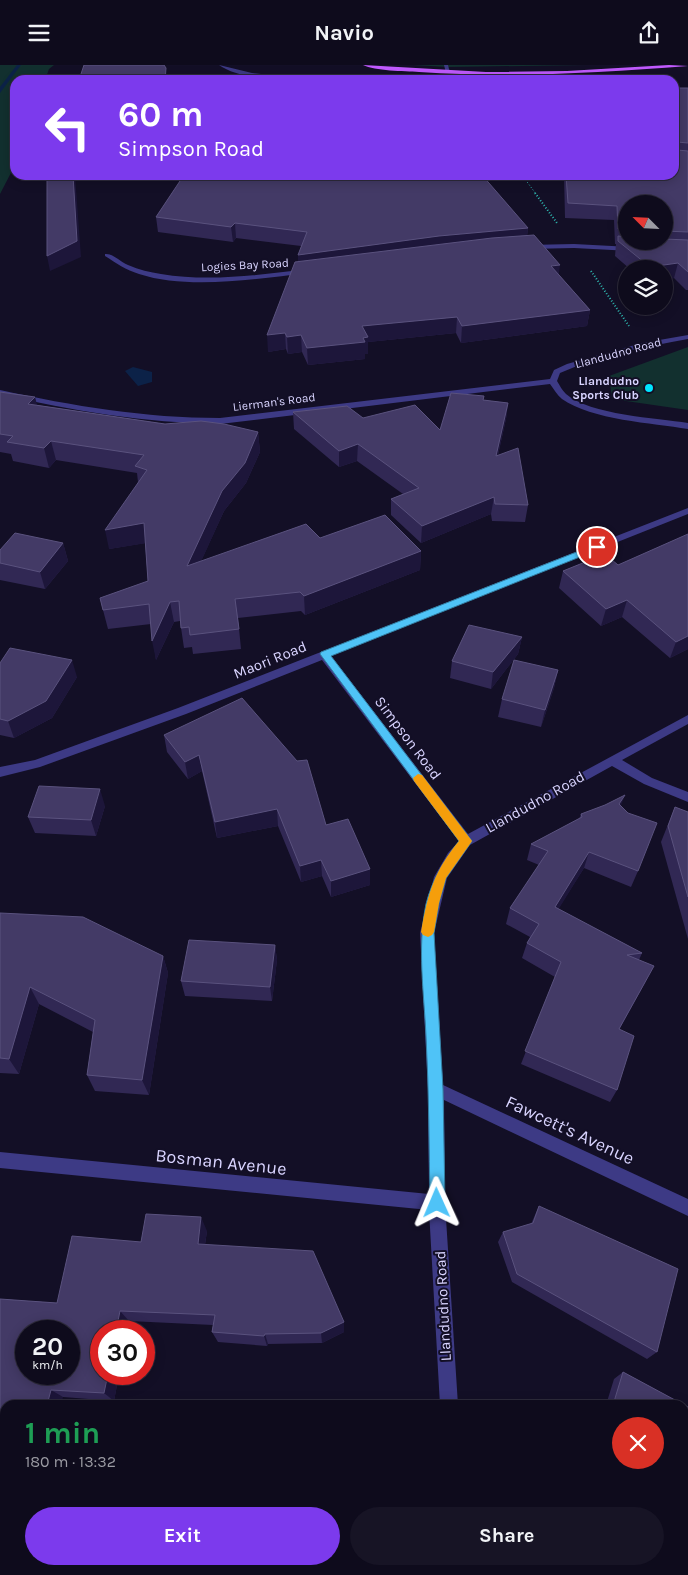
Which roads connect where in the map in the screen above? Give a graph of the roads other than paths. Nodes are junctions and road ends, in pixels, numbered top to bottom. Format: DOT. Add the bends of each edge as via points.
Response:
graph roads {
  1 [pos="221,65"];
  2 [pos="365,65"];
  3 [pos="446,65"];
  4 [pos="688,65"];
  5 [pos="448,73"];
  6 [pos="275,75"];
  7 [pos="520,248"];
  8 [pos="618,248"];
  9 [pos="108,255"];
  10 [pos="316,270"];
  11 [pos="688,337"];
  12 [pos="553,381"];
  13 [pos="0,392"];
  14 [pos="688,425"];
  15 [pos="688,511"];
  16 [pos="324,654"];
  17 [pos="688,719"];
  18 [pos="612,759"];
  19 [pos="0,772"];
  20 [pos="688,797"];
  21 [pos="466,841"];
  22 [pos="436,1089"];
  23 [pos="0,1160"];
  24 [pos="437,1203"];
  25 [pos="688,1209"];
  26 [pos="449,1400"];
  1 -- 6 [label="street" via="234,70"];
  2 -- 5 [label="main road"];
  3 -- 5 [label="street"];
  4 -- 5 [label="main road" via="535,74"];
  7 -- 8 [label="street"];
  9 -- 10 [label="street, Logies Bay Road" via="125,267 178,277 230,279"];
  11 -- 12 [label="street, Llandudno Road" via="642,345 570,366 557,372"];
  12 -- 13 [label="street, Lierman's Road" via="211,421 132,416"];
  12 -- 14 [label="street" via="568,399 596,409"];
  15 -- 16 [label="street, Maori Road"];
  16 -- 19 [label="street, Maori Road" via="86,747"];
  16 -- 21 [label="street, Simpson Road"];
  17 -- 18 [label="street, Llandudno Road"];
  18 -- 20 [label="street" via="648,781"];
  18 -- 21 [label="street, Llandudno Road"];
  21 -- 22 [label="street, Llandudno Road" via="441,877 427,933"];
  22 -- 24 [label="street, Llandudno Road"];
  22 -- 25 [label="street, Fawcett's Avenue"];
  23 -- 24 [label="street, Bosman Avenue"];
  24 -- 26 [label="street, Llandudno Road"];
}
